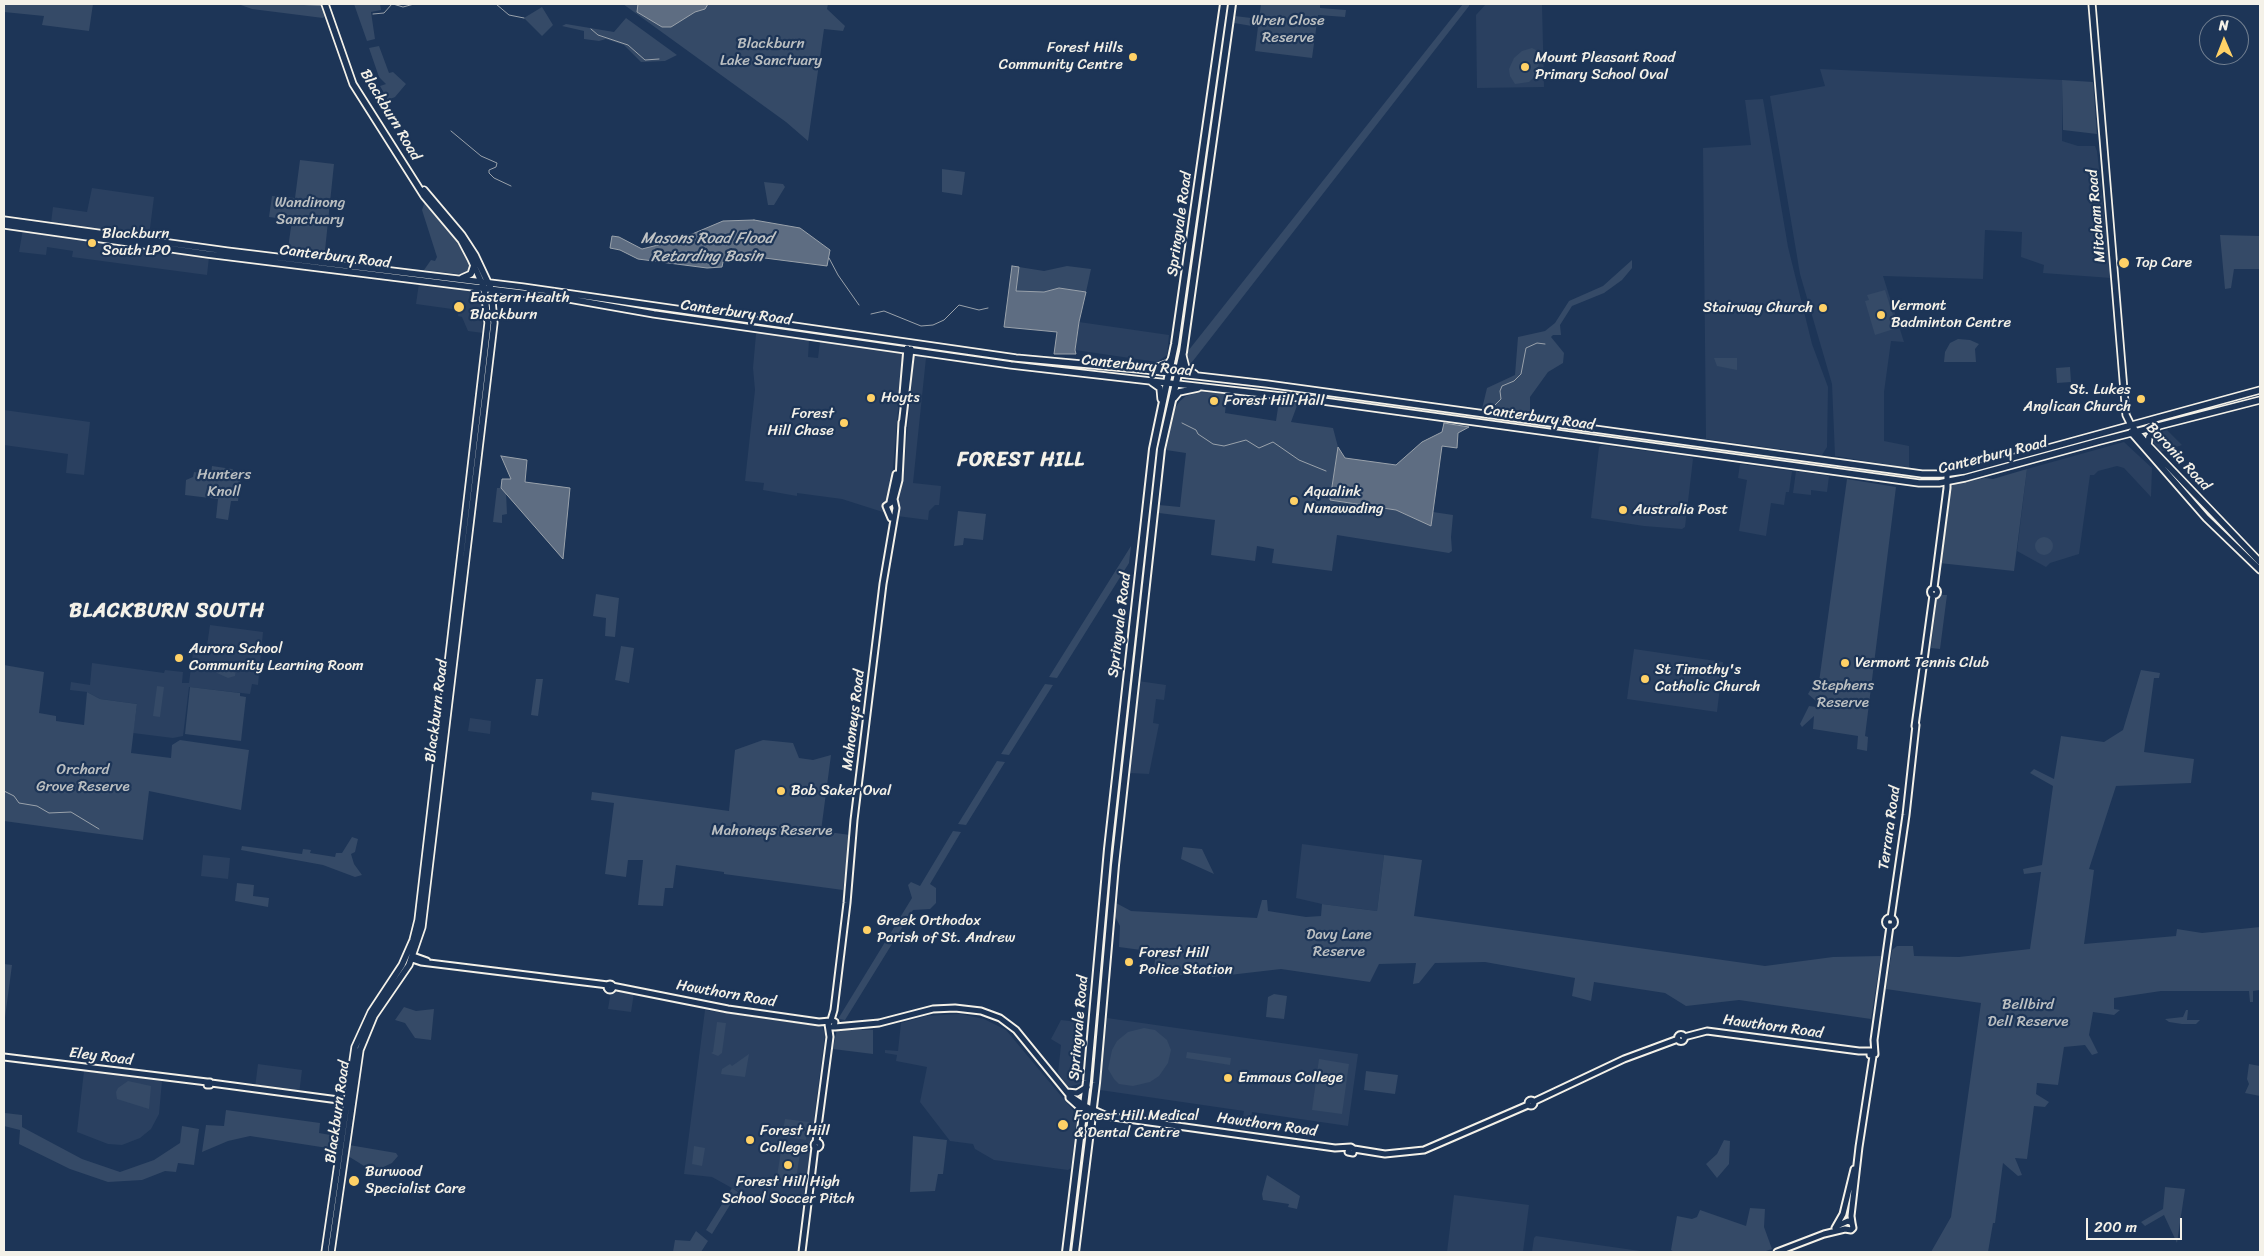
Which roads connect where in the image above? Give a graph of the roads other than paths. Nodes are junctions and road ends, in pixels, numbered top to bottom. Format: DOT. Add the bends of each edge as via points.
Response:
graph roads {
  1 [pos="325,4"];
  2 [pos="1224,4"];
  3 [pos="1232,4"];
  4 [pos="2092,4"];
  5 [pos="428,198"];
  6 [pos="436,203"];
  7 [pos="438,212"];
  8 [pos="4,220"];
  9 [pos="447,220"];
  10 [pos="4,225"];
  11 [pos="143,241"];
  12 [pos="263,258"];
  13 [pos="474,265"];
  14 [pos="460,278"];
  15 [pos="482,281"];
  16 [pos="489,282"];
  17 [pos="472,286"];
  18 [pos="487,289"];
  19 [pos="509,292"];
  20 [pos="493,299"];
  21 [pos="487,305"];
  22 [pos="707,318"];
  23 [pos="766,322"];
  24 [pos="765,329"];
  25 [pos="910,347"];
  26 [pos="1183,352"];
  27 [pos="1173,357"];
  28 [pos="1147,370"];
  29 [pos="1170,372"];
  30 [pos="1179,373"];
  31 [pos="1198,376"];
  32 [pos="1147,379"];
  33 [pos="1168,382"];
  34 [pos="1176,383"];
  35 [pos="1208,386"];
  36 [pos="1309,390"];
  37 [pos="2260,390"];
  38 [pos="1173,399"];
  39 [pos="1308,399"];
  40 [pos="2260,400"];
  41 [pos="1161,408"];
  42 [pos="2131,425"];
  43 [pos="2158,427"];
  44 [pos="2134,432"];
  45 [pos="1653,438"];
  46 [pos="1661,439"];
  47 [pos="2148,445"];
  48 [pos="1659,447"];
  49 [pos="1947,474"];
  50 [pos="1947,482"];
  51 [pos="1939,483"];
  52 [pos="1946,494"];
  53 [pos="892,503"];
  54 [pos="891,511"];
  55 [pos="2235,543"];
  56 [pos="1149,560"];
  57 [pos="2260,562"];
  58 [pos="1139,566"];
  59 [pos="2260,570"];
  60 [pos="411,956"];
  61 [pos="832,1024"];
  62 [pos="1871,1053"];
  63 [pos="4,1057"];
  64 [pos="1087,1087"];
  65 [pos="1068,1094"];
  66 [pos="349,1102"];
  67 [pos="1084,1108"];
  68 [pos="1092,1112"];
  69 [pos="1859,1147"];
  70 [pos="1848,1198"];
  71 [pos="334,1205"];
  72 [pos="1848,1222"];
  73 [pos="1835,1228"];
  74 [pos="1845,1229"];
  75 [pos="1824,1234"];
  76 [pos="325,1252"];
  77 [pos="331,1252"];
  78 [pos="802,1252"];
  79 [pos="1066,1252"];
  80 [pos="1075,1252"];
  81 [pos="1777,1252"];
  1 -- 5 [label="main road, Blackburn Road" via="353,84"];
  2 -- 27 [label="highway, Springvale Road"];
  3 -- 26 [label="highway, Springvale Road"];
  4 -- 42 [label="main road, Mitcham Road" via="2123,394"];
  5 -- 6 [label="main road, Blackburn Road"];
  5 -- 7 [label="main road, Blackburn Road"];
  6 -- 7 [label="main road"];
  6 -- 9 [label="main road, Blackburn Road"];
  7 -- 9 [label="main road, Blackburn Road"];
  8 -- 11 [label="main road, Canterbury Road"];
  9 -- 13 [label="main road, Blackburn Road"];
  9 -- 16 [label="main road, Blackburn Road" via="470,246"];
  10 -- 11 [label="main road, Canterbury Road"];
  11 -- 12 [label="main road, Canterbury Road"];
  12 -- 14 [label="main road, Canterbury Road"];
  12 -- 17 [label="main road, Canterbury Road"];
  13 -- 14 [label="main road" via="470,274"];
  13 -- 15 [label="main road, Blackburn Road"];
  14 -- 15 [label="main road, Canterbury Road"];
  15 -- 16 [label="main road, Canterbury Road"];
  15 -- 18 [label="main road, Blackburn Road"];
  16 -- 18 [label="main road, Blackburn Road"];
  16 -- 22 [label="main road, Canterbury Road"];
  17 -- 18 [label="main road, Canterbury Road"];
  17 -- 21 [label="main road" via="482,294"];
  18 -- 19 [label="main road, Canterbury Road"];
  18 -- 20 [label="main road, Blackburn Road"];
  18 -- 21 [label="main road, Blackburn Road"];
  19 -- 20 [label="main road" via="502,292"];
  19 -- 22 [label="main road, Canterbury Road"];
  20 -- 60 [label="main road, Blackburn Road" via="493,338 450,708 423,922"];
  21 -- 60 [label="main road, Blackburn Road" via="485,355 429,834"];
  22 -- 23 [label="main road, Canterbury Road"];
  22 -- 24 [label="main road, Canterbury Road"];
  23 -- 24 [label="main road"];
  23 -- 25 [label="main road, Canterbury Road"];
  24 -- 25 [label="main road, Canterbury Road"];
  25 -- 28 [label="main road, Canterbury Road"];
  25 -- 32 [label="main road, Canterbury Road" via="1041,368"];
  25 -- 53 [label="main road" via="901,455"];
  26 -- 30 [label="highway, Springvale Road"];
  26 -- 31 [label="main road" via="1186,367"];
  27 -- 28 [label="main road" via="1165,364"];
  27 -- 29 [label="highway, Springvale Road"];
  28 -- 29 [label="main road, Canterbury Road"];
  29 -- 30 [label="main road, Canterbury Road"];
  29 -- 33 [label="highway, Springvale Road"];
  30 -- 31 [label="main road, Canterbury Road"];
  30 -- 34 [label="highway, Springvale Road"];
  31 -- 36 [label="main road, Canterbury Road"];
  32 -- 33 [label="main road, Canterbury Road"];
  32 -- 41 [label="main road" via="1161,390"];
  33 -- 34 [label="main road, Canterbury Road"];
  33 -- 41 [label="highway, Springvale Road"];
  34 -- 35 [label="main road, Canterbury Road"];
  34 -- 38 [label="highway, Springvale Road"];
  35 -- 38 [label="main road" via="1179,392"];
  35 -- 39 [label="main road, Canterbury Road"];
  36 -- 39 [label="main road"];
  36 -- 45 [label="main road, Canterbury Road"];
  37 -- 42 [label="main road, Canterbury Road"];
  38 -- 56 [label="highway, Springvale Road" via="1162,445"];
  39 -- 48 [label="main road, Canterbury Road"];
  40 -- 43 [label="main road, Canterbury Road"];
  41 -- 58 [label="highway, Springvale Road" via="1153,446"];
  42 -- 44 [label="main road, Boronia Road"];
  42 -- 49 [label="main road, Canterbury Road"];
  43 -- 44 [label="main road, Canterbury Road"];
  43 -- 47 [label="main road" via="2149,437"];
  44 -- 47 [label="main road, Boronia Road"];
  44 -- 50 [label="main road, Canterbury Road"];
  44 -- 55 [label="main road, Boronia Road" via="2206,518"];
  45 -- 46 [label="main road, Canterbury Road"];
  45 -- 48 [label="main road"];
  46 -- 48 [label="main road"];
  46 -- 49 [label="main road, Canterbury Road" via="1912,473"];
  47 -- 55 [label="main road, Boronia Road"];
  48 -- 51 [label="main road, Canterbury Road" via="1911,482"];
  49 -- 50 [label="main road"];
  50 -- 51 [label="main road, Canterbury Road"];
  50 -- 52 [label="main road"];
  51 -- 52 [label="main road"];
  52 -- 62 [label="main road, Terrara Road" via="1934,588 1937,591 1933,595 1891,918 1895,922 1890,926"];
  53 -- 54 [label="main road"];
  53 -- 54 [label="main road" via="886,506"];
  54 -- 61 [label="main road, Mahoneys Road"];
  55 -- 57 [label="main road, Boronia Road"];
  55 -- 59 [label="main road, Boronia Road"];
  56 -- 58 [label="highway"];
  56 -- 68 [label="highway, Springvale Road" via="1115,861"];
  58 -- 64 [label="highway, Springvale Road" via="1107,856"];
  60 -- 61 [label="main road, Hawthorn Road" via="427,962 630,989 728,1009"];
  60 -- 66 [label="main road, Blackburn Road" via="364,1036"];
  60 -- 66 [label="main road, Blackburn Road" via="371,1012 358,1038 351,1065"];
  61 -- 65 [label="main road, Hawthorn Road" via="879,1023 933,1009 986,1012 1016,1030"];
  61 -- 78 [label="main road, Mahoneys Road"];
  62 -- 68 [label="main road, Hawthorn Road" via="1699,1032 1684,1037 1682,1042 1678,1040 1624,1059 1424,1150 1399,1154 1351,1151"];
  62 -- 69 [label="main road"];
  63 -- 66 [label="main road, Eley Road"];
  64 -- 65 [label="main road"];
  64 -- 67 [label="highway, Springvale Road"];
  65 -- 67 [label="main road, Hawthorn Road" via="1072,1101"];
  66 -- 71 [label="main road, Blackburn Road"];
  67 -- 68 [label="main road, Hawthorn Road"];
  67 -- 79 [label="highway, Springvale Road"];
  68 -- 80 [label="highway, Springvale Road"];
  69 -- 70 [label="main road"];
  69 -- 72 [label="main road"];
  70 -- 72 [label="main road"];
  70 -- 73 [label="main road"];
  71 -- 76 [label="main road, Blackburn Road"];
  71 -- 77 [label="main road, Blackburn Road"];
  72 -- 73 [label="main road"];
  72 -- 74 [label="main road"];
  72 -- 74 [label="main road" via="1852,1229"];
  73 -- 75 [label="main road"];
  74 -- 75 [label="main road"];
  75 -- 81 [label="main road"];
}
